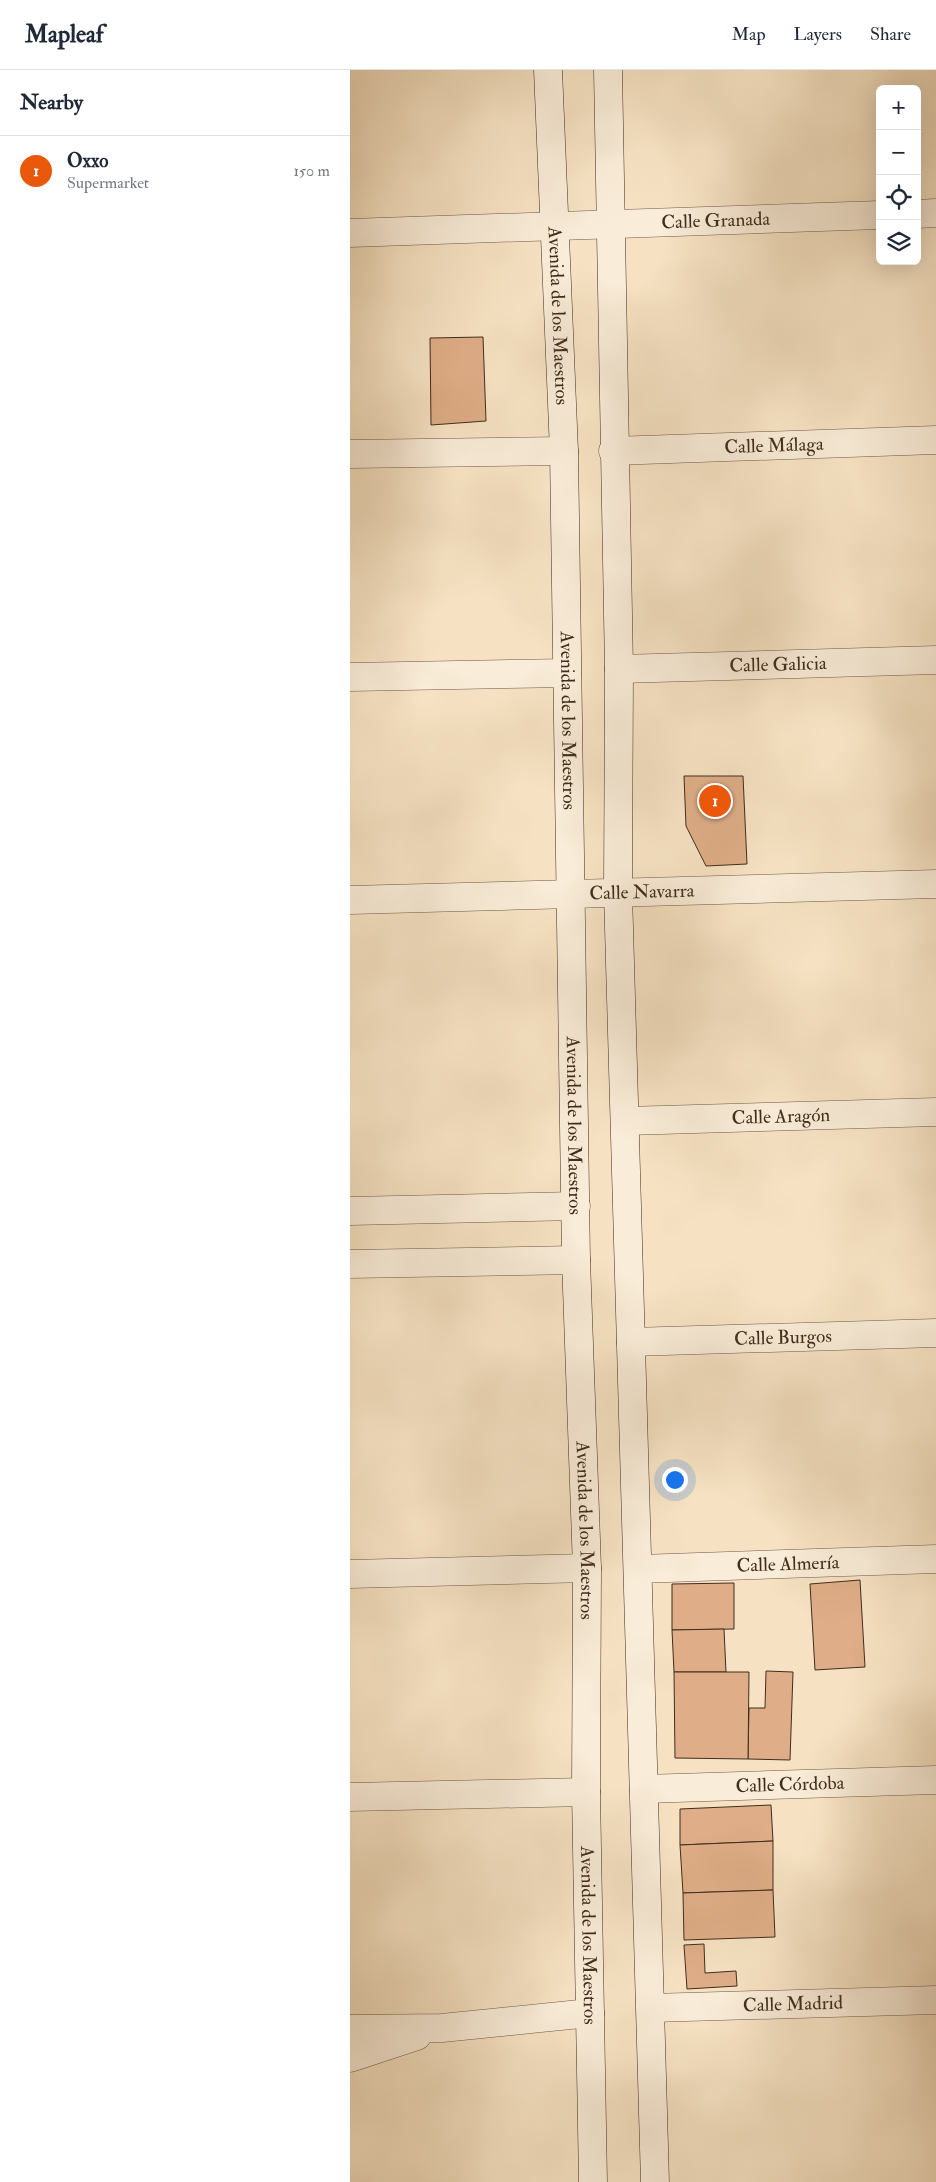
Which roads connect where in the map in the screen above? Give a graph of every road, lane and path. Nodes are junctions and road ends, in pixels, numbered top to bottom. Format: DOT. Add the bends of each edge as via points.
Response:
graph roads {
  1 [pos="548,70"];
  2 [pos="608,70"];
  3 [pos="936,213"];
  4 [pos="921,214"];
  5 [pos="876,215"];
  6 [pos="554,224"];
  7 [pos="610,224"];
  8 [pos="350,232"];
  9 [pos="936,440"];
  10 [pos="564,450"];
  11 [pos="614,451"];
  12 [pos="350,454"];
  13 [pos="936,660"];
  14 [pos="619,669"];
  15 [pos="567,672"];
  16 [pos="350,677"];
  17 [pos="936,884"];
  18 [pos="618,893"];
  19 [pos="571,896"];
  20 [pos="350,900"];
  21 [pos="936,1112"];
  22 [pos="626,1121"];
  23 [pos="576,1206"];
  24 [pos="350,1211"];
  25 [pos="576,1260"];
  26 [pos="350,1264"];
  27 [pos="936,1333"];
  28 [pos="631,1342"];
  29 [pos="936,1559"];
  30 [pos="587,1568"];
  31 [pos="639,1569"];
  32 [pos="350,1574"];
  33 [pos="936,1780"];
  34 [pos="644,1789"];
  35 [pos="586,1792"];
  36 [pos="350,1797"];
  37 [pos="936,2000"];
  38 [pos="651,2008"];
  39 [pos="590,2013"];
  40 [pos="442,2028"];
  41 [pos="350,2029"];
  42 [pos="350,2058"];
  43 [pos="593,2182"];
  44 [pos="655,2182"];
  1 -- 6 [label="street, Avenida de los Maestros"];
  2 -- 7 [label="street"];
  3 -- 4 [label="street"];
  5 -- 7 [label="street, Calle Granada"];
  6 -- 7 [label="street, Calle Granada"];
  6 -- 8 [label="street, Calle Granada"];
  6 -- 10 [label="street, Avenida de los Maestros"];
  7 -- 11 [label="street"];
  9 -- 11 [label="street, Calle Málaga"];
  10 -- 12 [label="street"];
  10 -- 15 [label="street, Avenida de los Maestros"];
  11 -- 14 [label="street"];
  13 -- 14 [label="street, Calle Galicia"];
  14 -- 18 [label="street"];
  15 -- 16 [label="street"];
  15 -- 19 [label="street, Avenida de los Maestros"];
  17 -- 18 [label="street, Calle Navarra"];
  18 -- 19 [label="street, Calle Navarra"];
  18 -- 22 [label="street"];
  19 -- 20 [label="street, Calle Navarra"];
  19 -- 23 [label="street, Avenida de los Maestros"];
  21 -- 22 [label="street, Calle Aragón"];
  22 -- 28 [label="street"];
  23 -- 24 [label="street"];
  23 -- 25 [label="street, Avenida de los Maestros"];
  25 -- 26 [label="street"];
  25 -- 30 [label="street, Avenida de los Maestros"];
  27 -- 28 [label="street, Calle Burgos"];
  28 -- 31 [label="street"];
  29 -- 31 [label="street, Calle Almería"];
  30 -- 32 [label="street"];
  30 -- 35 [label="street, Avenida de los Maestros"];
  31 -- 34 [label="street"];
  33 -- 34 [label="street, Calle Córdoba"];
  34 -- 38 [label="street"];
  35 -- 36 [label="street"];
  35 -- 39 [label="street, Avenida de los Maestros"];
  37 -- 38 [label="street, Calle Madrid"];
  38 -- 44 [label="street"];
  39 -- 40 [label="street"];
  39 -- 43 [label="street, Avenida de los Maestros"];
  40 -- 41 [label="street"];
  40 -- 42 [label="street"];
}
